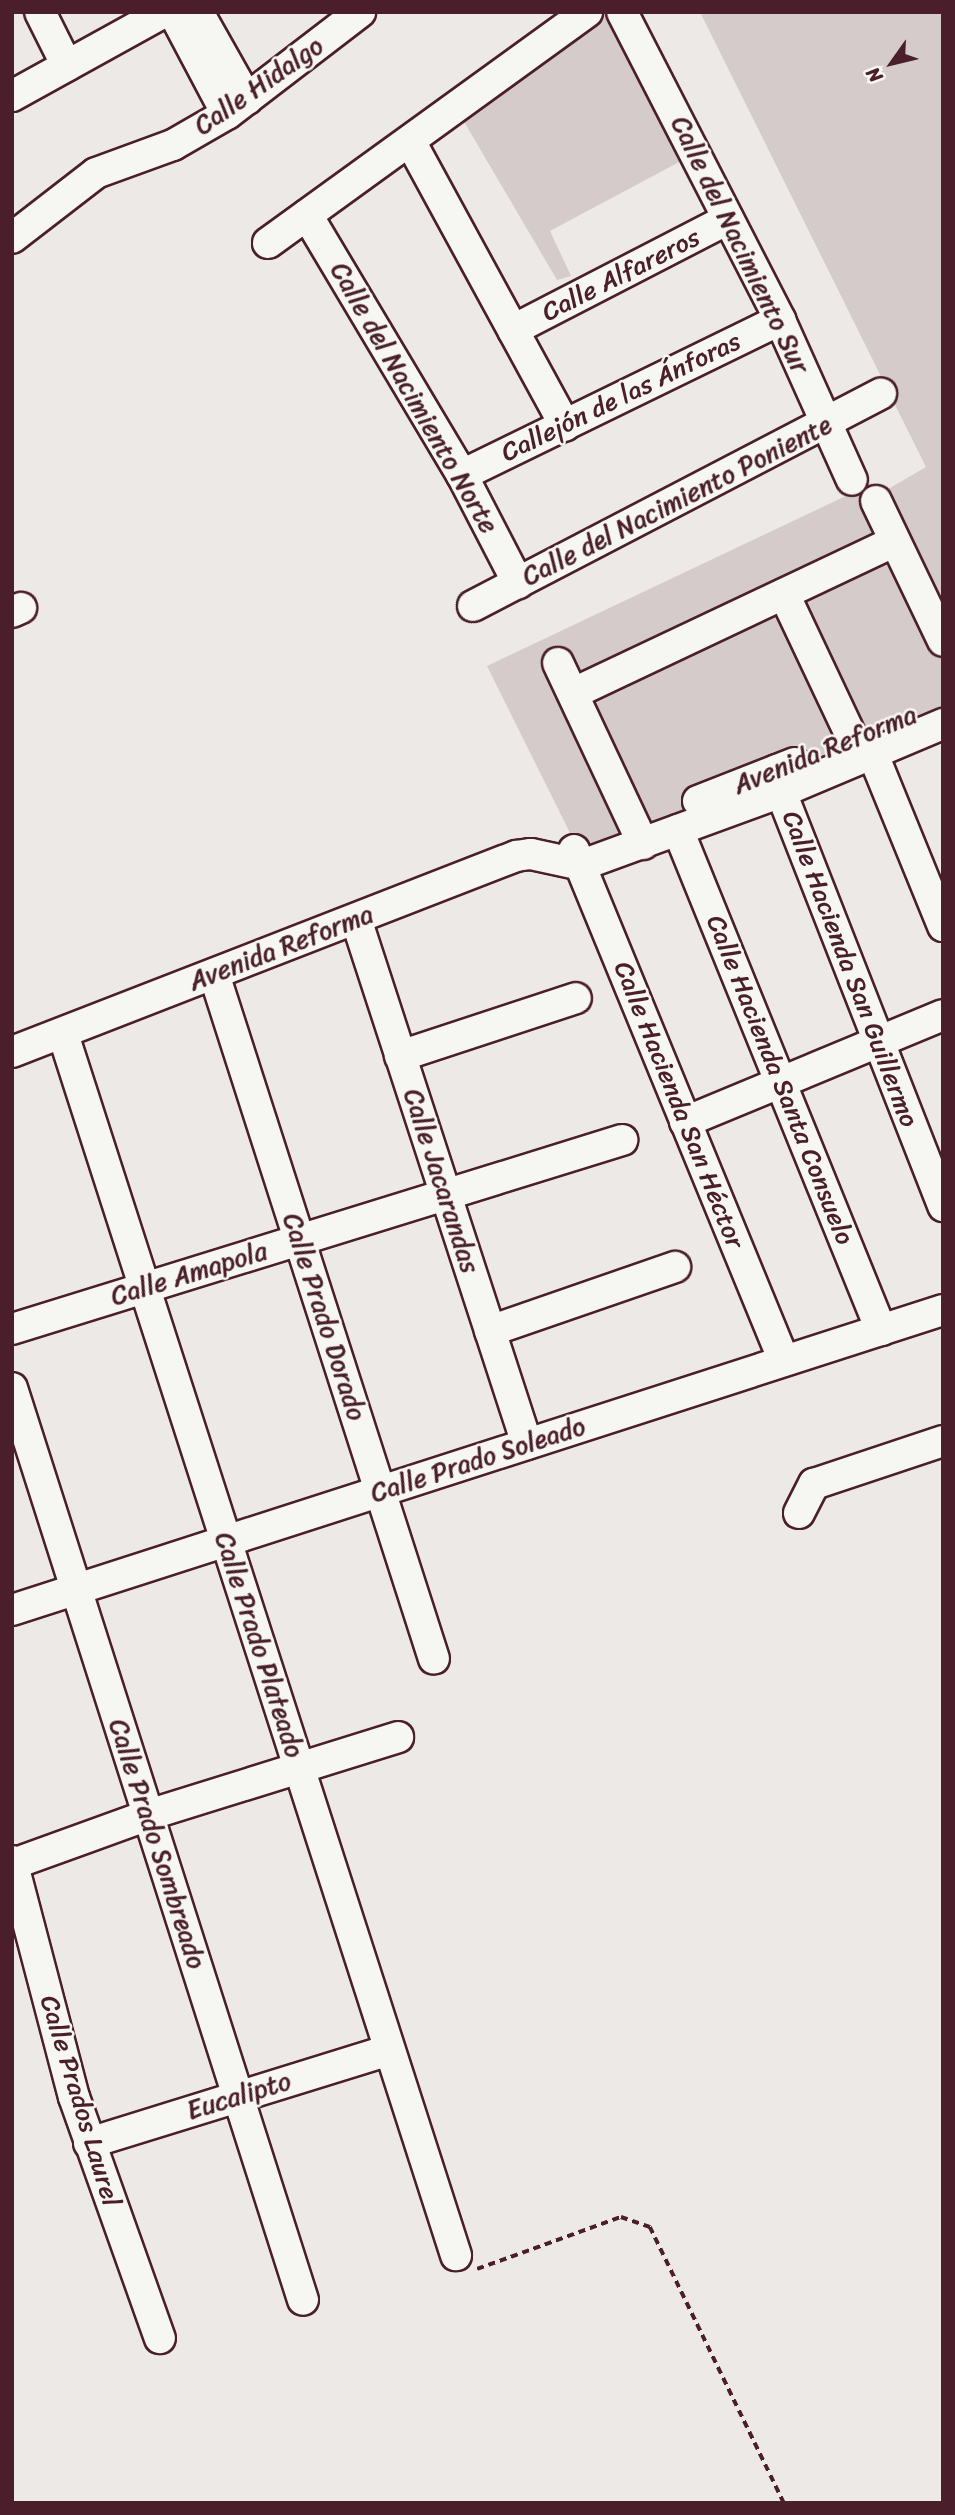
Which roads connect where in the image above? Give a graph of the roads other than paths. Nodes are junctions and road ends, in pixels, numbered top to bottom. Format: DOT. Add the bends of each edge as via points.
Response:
graph roads {
  1 [pos="40,12"];
  2 [pos="164,12"];
  3 [pos="173,12"];
  4 [pos="198,12"];
  5 [pos="360,12"];
  6 [pos="587,12"];
  7 [pos="622,12"];
  8 [pos="66,66"];
  9 [pos="12,96"];
  10 [pos="237,106"];
  11 [pos="410,141"];
  12 [pos="307,215"];
  13 [pos="729,219"];
  14 [pos="12,238"];
  15 [pos="268,243"];
  16 [pos="780,320"];
  17 [pos="513,330"];
  18 [pos="881,394"];
  19 [pos="827,424"];
  20 [pos="565,425"];
  21 [pos="461,475"];
  22 [pos="852,480"];
  23 [pos="876,501"];
  24 [pos="894,542"];
  25 [pos="518,583"];
  26 [pos="784,594"];
  27 [pos="473,606"];
  28 [pos="943,641"];
  29 [pos="558,663"];
  30 [pos="573,693"];
  31 [pos="943,703"];
  32 [pos="943,724"];
  33 [pos="862,746"];
  34 [pos="779,781"];
  35 [pos="678,830"];
  36 [pos="639,834"];
  37 [pos="569,858"];
  38 [pos="356,919"];
  39 [pos="943,926"];
  40 [pos="214,974"];
  41 [pos="576,998"];
  42 [pos="943,1015"];
  43 [pos="63,1034"];
  44 [pos="876,1043"];
  45 [pos="12,1052"];
  46 [pos="400,1056"];
  47 [pos="781,1082"];
  48 [pos="685,1122"];
  49 [pos="622,1139"];
  50 [pos="445,1195"];
  51 [pos="943,1206"];
  52 [pos="299,1240"];
  53 [pos="675,1267"];
  54 [pos="144,1288"];
  55 [pos="943,1310"];
  56 [pos="12,1329"];
  57 [pos="881,1330"];
  58 [pos="490,1331"];
  59 [pos="784,1361"];
  60 [pos="12,1388"];
  61 [pos="943,1441"];
  62 [pos="527,1444"];
  63 [pos="380,1491"];
  64 [pos="799,1513"];
  65 [pos="226,1541"];
  66 [pos="76,1589"];
  67 [pos="12,1610"];
  68 [pos="434,1659"];
  69 [pos="398,1737"];
  70 [pos="299,1768"];
  71 [pos="148,1815"];
  72 [pos="13,1862"];
  73 [pos="389,2050"];
  74 [pos="238,2097"];
  75 [pos="89,2143"];
  76 [pos="456,2255"];
  77 [pos="303,2300"];
  78 [pos="160,2338"];
  1 -- 8 [label="street"];
  2 -- 8 [label="street"];
  3 -- 10 [label="street"];
  4 -- 10 [label="street"];
  5 -- 10 [label="street, Calle Hidalgo"];
  6 -- 11 [label="street"];
  7 -- 13 [label="street, Calle del Nacimiento Sur"];
  8 -- 9 [label="street"];
  10 -- 14 [label="street, Calle Hidalgo" via="173,145 96,173"];
  11 -- 12 [label="street"];
  11 -- 17 [label="street"];
  12 -- 15 [label="street"];
  12 -- 21 [label="street, Calle del Nacimiento Norte"];
  13 -- 16 [label="street, Calle del Nacimiento Sur"];
  13 -- 17 [label="street, Calle Alfareros"];
  16 -- 19 [label="street, Calle del Nacimiento Sur"];
  16 -- 20 [label="street, Callejón de las Ánforas"];
  17 -- 20 [label="street"];
  18 -- 19 [label="street, Calle del Nacimiento Poniente"];
  19 -- 22 [label="street, Calle del Nacimiento Sur"];
  19 -- 25 [label="street, Calle del Nacimiento Poniente"];
  20 -- 21 [label="street, Callejón de las Ánforas"];
  21 -- 25 [label="street, Calle del Nacimiento Norte"];
  23 -- 24 [label="street"];
  24 -- 26 [label="street"];
  24 -- 28 [label="street"];
  25 -- 27 [label="street, Calle del Nacimiento Poniente"];
  26 -- 30 [label="street"];
  26 -- 33 [label="street"];
  29 -- 30 [label="street"];
  30 -- 36 [label="street"];
  31 -- 33 [label="street, Avenida Reforma"];
  32 -- 33 [label="street, Avenida Reforma"];
  33 -- 34 [label="street, Avenida Reforma"];
  33 -- 39 [label="street"];
  34 -- 35 [label="street, Avenida Reforma"];
  34 -- 36 [label="street, Avenida Reforma"];
  34 -- 44 [label="street, Calle Hacienda San Guillermo"];
  35 -- 36 [label="street, Avenida Reforma"];
  35 -- 47 [label="street, Calle Hacienda Santa Consuelo"];
  36 -- 37 [label="street, Avenida Reforma"];
  37 -- 38 [label="street, Avenida Reforma" via="516,856"];
  37 -- 48 [label="street, Calle Hacienda San Héctor"];
  38 -- 40 [label="street, Avenida Reforma"];
  38 -- 46 [label="street, Calle Jacarandas"];
  40 -- 43 [label="street, Avenida Reforma"];
  40 -- 52 [label="street, Calle Prado Dorado"];
  41 -- 46 [label="street"];
  42 -- 44 [label="street"];
  43 -- 45 [label="street, Avenida Reforma"];
  43 -- 54 [label="street, Calle Prado Plateado"];
  44 -- 47 [label="street"];
  44 -- 51 [label="street, Calle Hacienda San Guillermo"];
  46 -- 50 [label="street, Calle Jacarandas"];
  47 -- 48 [label="street"];
  47 -- 57 [label="street, Calle Hacienda Santa Consuelo"];
  48 -- 59 [label="street, Calle Hacienda San Héctor"];
  49 -- 50 [label="street, Calle Amapola"];
  50 -- 52 [label="street, Calle Amapola"];
  50 -- 58 [label="street, Calle Jacarandas"];
  52 -- 54 [label="street, Calle Amapola"];
  52 -- 63 [label="street, Calle Prado Dorado"];
  53 -- 58 [label="street"];
  54 -- 56 [label="street, Calle Amapola"];
  54 -- 65 [label="street, Calle Prado Plateado"];
  55 -- 57 [label="street, Calle Prado Soleado"];
  57 -- 59 [label="street, Calle Prado Soleado"];
  58 -- 62 [label="street, Calle Jacarandas"];
  59 -- 62 [label="street, Calle Prado Soleado"];
  60 -- 66 [label="street, Calle Prado Sombreado"];
  61 -- 64 [label="street" via="814,1484"];
  62 -- 63 [label="street, Calle Prado Soleado"];
  63 -- 65 [label="street, Calle Prado Soleado"];
  63 -- 68 [label="street, Calle Prado Dorado"];
  65 -- 66 [label="street, Calle Prado Soleado"];
  65 -- 70 [label="street, Calle Prado Plateado"];
  66 -- 67 [label="street, Calle Prado Soleado"];
  66 -- 71 [label="street, Calle Prado Sombreado"];
  69 -- 70 [label="street"];
  70 -- 71 [label="street"];
  70 -- 73 [label="street, Calle Prado Plateado"];
  71 -- 72 [label="street"];
  71 -- 74 [label="street, Calle Prado Sombreado"];
  72 -- 75 [label="street, Calle Prados Laurel"];
  73 -- 74 [label="street, Eucalipto"];
  73 -- 76 [label="street, Calle Prado Plateado"];
  74 -- 75 [label="street, Eucalipto"];
  74 -- 77 [label="street, Calle Prado Sombreado"];
  75 -- 78 [label="street, Calle Prados Laurel"];
}
